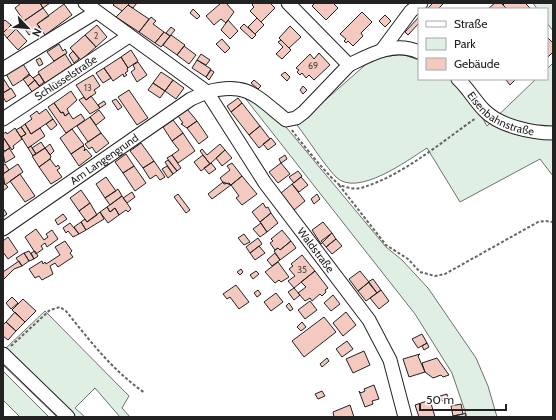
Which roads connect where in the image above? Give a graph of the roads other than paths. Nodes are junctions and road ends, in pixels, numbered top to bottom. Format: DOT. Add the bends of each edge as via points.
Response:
graph roads {
  1 [pos="85,3"];
  2 [pos="288,3"];
  3 [pos="414,6"];
  4 [pos="96,12"];
  5 [pos="129,36"];
  6 [pos="382,50"];
  7 [pos="418,52"];
  8 [pos="349,65"];
  9 [pos="3,69"];
  10 [pos="459,80"];
  11 [pos="207,92"];
  12 [pos="3,119"];
  13 [pos="553,133"];
  14 [pos="3,229"];
  15 [pos="8,355"];
  16 [pos="68,417"];
  17 [pos="405,417"];
  1 -- 4 [label="street, Waldstraße"];
  2 -- 8 [label="street"];
  3 -- 6 [label="street"];
  4 -- 5 [label="street, Waldstraße"];
  4 -- 9 [label="street"];
  5 -- 11 [label="street, Waldstraße"];
  5 -- 12 [label="street, Schlüsselstraße"];
  6 -- 7 [label="street" via="402,47"];
  6 -- 8 [label="street"];
  8 -- 11 [label="street" via="304,112 296,118 286,120 254,94 240,88 224,87"];
  10 -- 13 [label="street, Eisenbahnstraße" via="485,111 507,125 540,133"];
  11 -- 14 [label="street, Am Langengrund" via="191,99"];
  11 -- 17 [label="street, Waldstraße" via="265,183 369,320 390,360"];
  15 -- 16 [label="street"];
}
